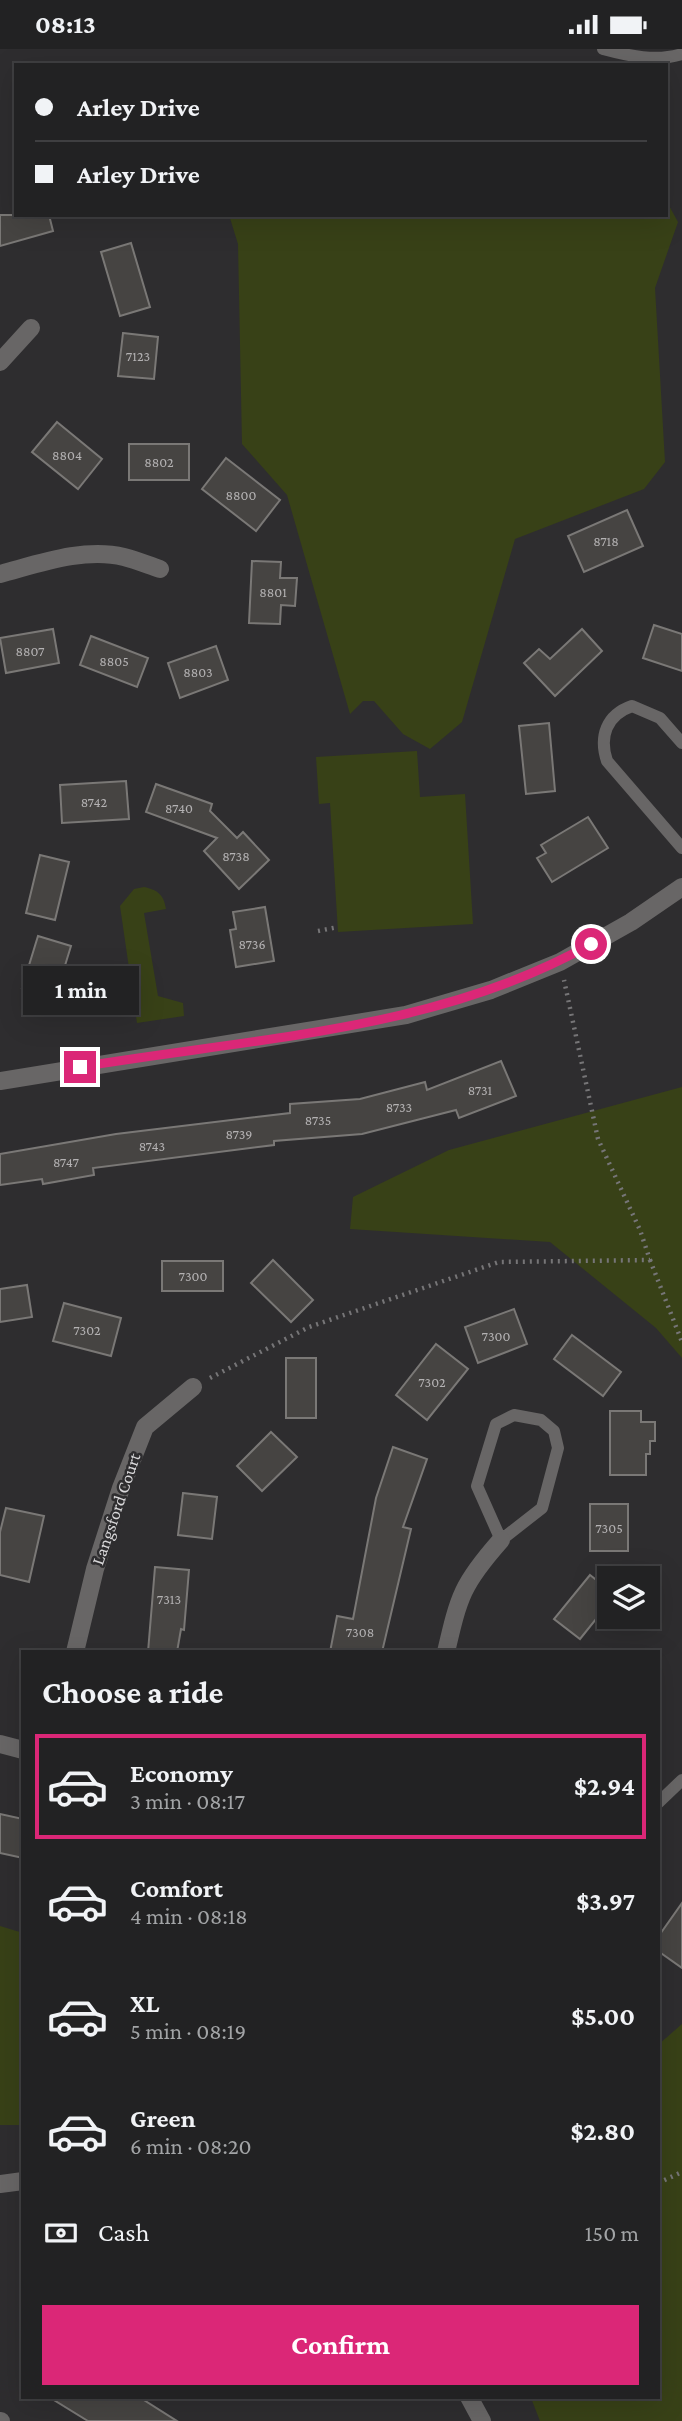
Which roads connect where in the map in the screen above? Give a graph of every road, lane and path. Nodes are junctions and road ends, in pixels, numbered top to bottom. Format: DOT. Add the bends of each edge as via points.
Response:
graph roads {
  1 [pos="604,49"];
  2 [pos="682,54"];
  3 [pos="31,328"];
  4 [pos="0,362"];
  5 [pos="160,569"];
  6 [pos="0,575"];
  7 [pos="682,743"];
  8 [pos="682,848"];
  9 [pos="682,887"];
  10 [pos="338,927"];
  11 [pos="318,931"];
  12 [pos="560,962"];
  13 [pos="0,1081"];
  14 [pos="650,1260"];
  15 [pos="682,1342"];
  16 [pos="193,1387"];
  17 [pos="501,1540"];
  18 [pos="75,1650"];
  19 [pos="446,1650"];
  20 [pos="0,1744"];
  21 [pos="21,1749"];
  22 [pos="682,1780"];
  23 [pos="660,1801"];
  24 [pos="682,2172"];
  25 [pos="21,2181"];
  26 [pos="660,2182"];
  27 [pos="0,2184"];
  28 [pos="470,2399"];
  29 [pos="482,2421"];
  1 -- 2 [label="lane" via="668,58"];
  3 -- 4 [label="street"];
  5 -- 6 [label="street" via="122,556 95,555 43,562"];
  7 -- 8 [label="lane" via="660,718 632,706 619,711 606,726 602,746 607,761"];
  9 -- 12 [label="street"];
  10 -- 11 [label="path"];
  12 -- 13 [label="street" via="491,991 406,1014"];
  12 -- 14 [label="path" via="598,1139"];
  14 -- 15 [label="path"];
  14 -- 16 [label="path" via="499,1262 309,1327"];
  16 -- 18 [label="street, Langsford Court" via="145,1427 95,1569"];
  17 -- 17 [label="lane" via="477,1486 496,1424 514,1415 541,1420 554,1431 558,1448 542,1508"];
  17 -- 19 [label="street" via="461,1591"];
  20 -- 21 [label="street"];
  22 -- 23 [label="lane"];
  24 -- 26 [label="path"];
  25 -- 27 [label="street"];
  28 -- 29 [label="street"];
}
